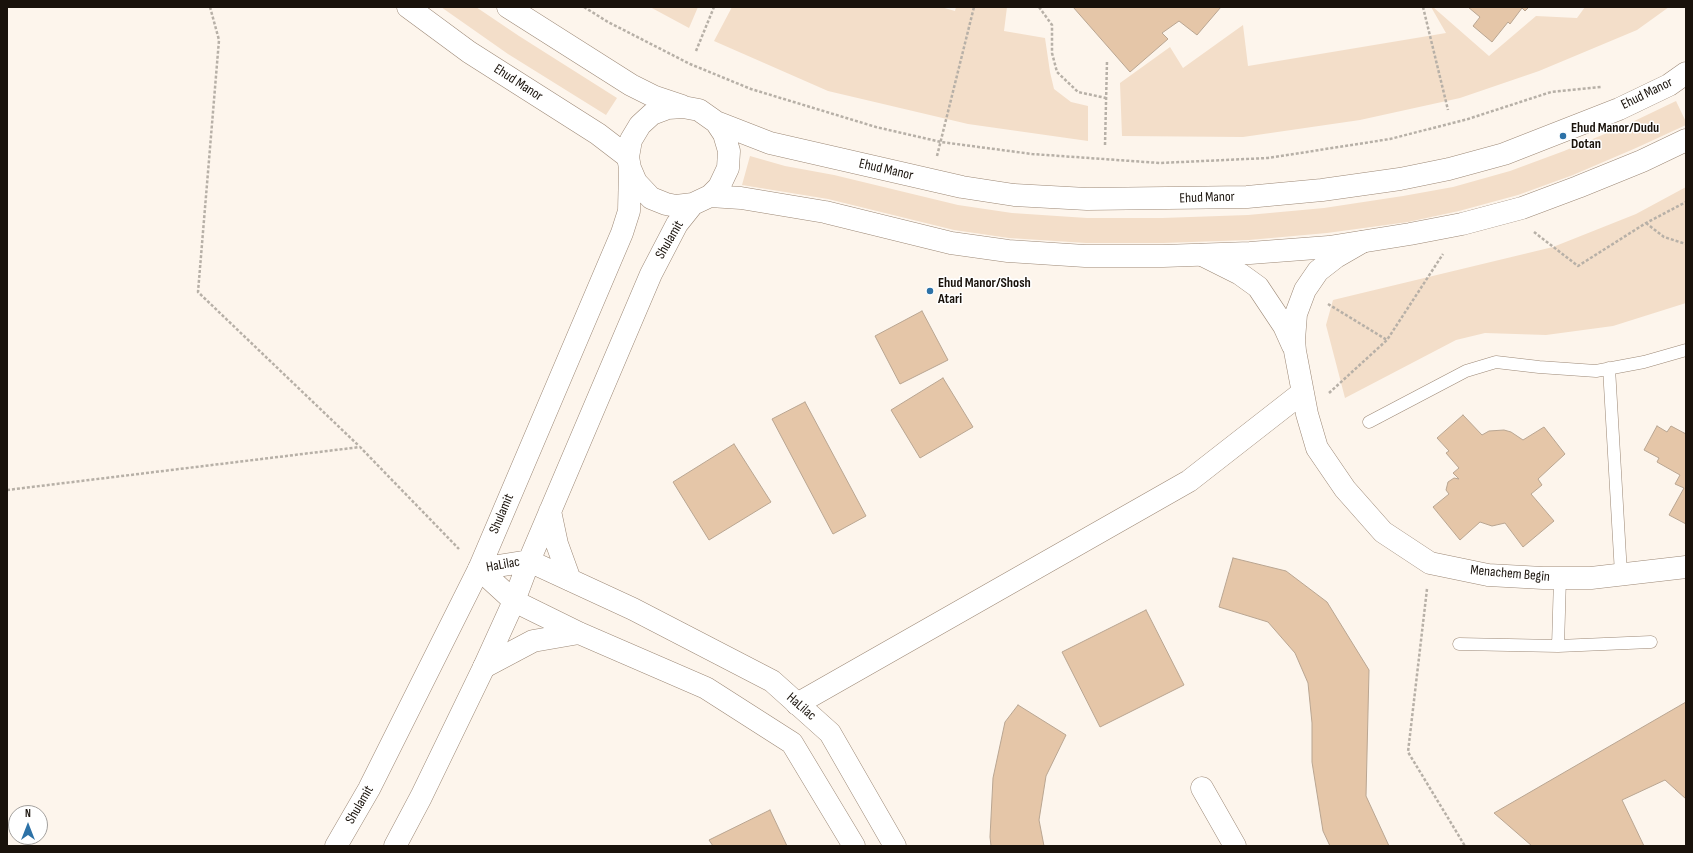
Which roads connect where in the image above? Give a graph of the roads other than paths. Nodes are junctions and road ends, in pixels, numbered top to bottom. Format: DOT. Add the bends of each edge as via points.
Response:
graph roads {
  1 [pos="408,7"];
  2 [pos="508,7"];
  3 [pos="1686,73"];
  4 [pos="683,107"];
  5 [pos="716,122"];
  6 [pos="1686,140"];
  7 [pos="629,163"];
  8 [pos="702,200"];
  9 [pos="1362,242"];
  10 [pos="1202,255"];
  11 [pos="1686,350"];
  12 [pos="1295,351"];
  13 [pos="1609,368"];
  14 [pos="1303,392"];
  15 [pos="1369,422"];
  16 [pos="550,511"];
  17 [pos="529,561"];
  18 [pos="1686,567"];
  19 [pos="479,569"];
  20 [pos="1621,574"];
  21 [pos="1560,578"];
  22 [pos="570,580"];
  23 [pos="514,601"];
  24 [pos="579,633"];
  25 [pos="1651,642"];
  26 [pos="1459,644"];
  27 [pos="1558,646"];
  28 [pos="484,667"];
  29 [pos="797,704"];
  30 [pos="1202,788"];
  31 [pos="336,846"];
  32 [pos="395,846"];
  33 [pos="854,846"];
  34 [pos="895,846"];
  35 [pos="1234,846"];
  1 -- 7 [label="street, Ehud Manor" via="470,52 598,134"];
  2 -- 4 [label="street" via="631,85"];
  3 -- 5 [label="street, Ehud Manor" via="1669,85 1619,109 1504,154 1414,176 1338,188 1247,197 1087,199 962,187 770,143"];
  4 -- 5 [label="street" via="699,110"];
  4 -- 7 [label="street" via="668,108 652,114 640,125 631,140"];
  5 -- 8 [label="street" via="724,134 729,151 728,168 719,187"];
  6 -- 9 [label="street" via="1578,187 1508,212 1462,224"];
  7 -- 8 [label="street" via="636,182 651,198 676,206"];
  7 -- 19 [label="street, Shulamit" via="629,211 622,233"];
  8 -- 10 [label="street" via="741,198 825,212 951,243 1008,251 1085,256"];
  8 -- 16 [label="street, Shulamit" via="677,224 651,274"];
  9 -- 10 [label="street" via="1329,247"];
  9 -- 12 [label="street, Menachem Begin" via="1318,271 1305,290 1296,314"];
  10 -- 12 [label="street, Menachem Begin" via="1240,274 1258,287 1284,326"];
  11 -- 13 [label="lane" via="1644,362"];
  12 -- 14 [label="street, Menachem Begin"];
  13 -- 15 [label="lane" via="1596,371 1496,362 1466,371"];
  13 -- 20 [label="lane"];
  14 -- 21 [label="street, Menachem Begin" via="1317,448 1345,489 1384,532 1430,563 1488,575"];
  14 -- 29 [label="street" via="1189,481"];
  16 -- 17 [label="street, Shulamit"];
  16 -- 22 [label="street" via="557,544"];
  17 -- 19 [label="street, HaLilac"];
  17 -- 22 [label="street, HaLilac"];
  17 -- 23 [label="street, Shulamit"];
  18 -- 20 [label="street, Menachem Begin"];
  19 -- 23 [label="street, HaLilac"];
  19 -- 31 [label="street, Shulamit" via="370,789"];
  20 -- 21 [label="street, Menachem Begin" via="1591,578"];
  21 -- 27 [label="lane"];
  22 -- 29 [label="street, HaLilac" via="633,609 772,681"];
  23 -- 24 [label="street, HaLilac"];
  23 -- 28 [label="street, Shulamit"];
  24 -- 28 [label="street" via="533,641"];
  24 -- 33 [label="street, HaLilac" via="706,688 792,743"];
  25 -- 27 [label="lane"];
  26 -- 27 [label="lane"];
  28 -- 32 [label="street, Shulamit"];
  29 -- 34 [label="street, HaLilac" via="830,733"];
  30 -- 35 [label="street"];
}
